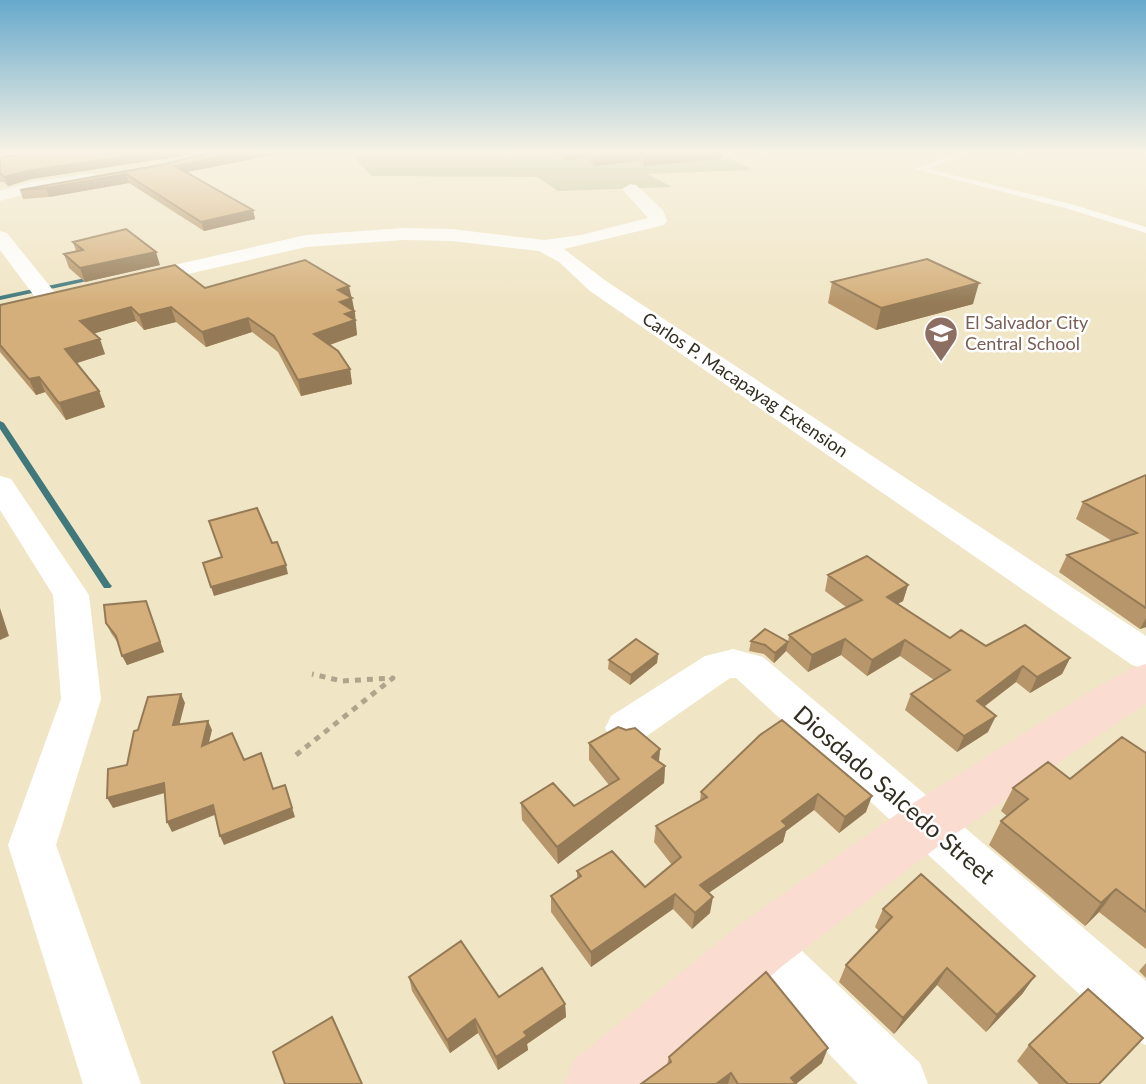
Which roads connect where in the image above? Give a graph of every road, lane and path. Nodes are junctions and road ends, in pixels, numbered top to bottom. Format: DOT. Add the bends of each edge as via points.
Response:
graph roads {
  1 [pos="645,203"];
  2 [pos="1054,203"];
  3 [pos="1146,230"];
  4 [pos="0,237"];
  5 [pos="544,246"];
  6 [pos="117,284"];
  7 [pos="24,305"];
  8 [pos="0,485"];
  9 [pos="1146,654"];
  10 [pos="312,674"];
  11 [pos="1146,681"];
  12 [pos="626,728"];
  13 [pos="296,755"];
  14 [pos="926,824"];
  15 [pos="761,946"];
  16 [pos="1146,1017"];
  17 [pos="112,1084"];
  18 [pos="598,1084"];
  19 [pos="899,1084"];
  1 -- 5 [label="street" via="658,221"];
  2 -- 3 [label="lane"];
  4 -- 7 [label="street" via="56,298"];
  5 -- 6 [label="street, Carlos P. Macapayag Extension" via="452,235 306,240"];
  5 -- 9 [label="street, Carlos P. Macapayag Extension"];
  8 -- 17 [label="street" via="71,595 81,699 32,845"];
  10 -- 13 [label="path" via="342,681 393,678"];
  11 -- 14 [label="street"];
  12 -- 14 [label="street, Diosdado Salcedo Street" via="719,666 749,667"];
  14 -- 15 [label="street"];
  14 -- 16 [label="street, Diosdado Salcedo Street"];
  15 -- 18 [label="street"];
  15 -- 19 [label="street"];
}
